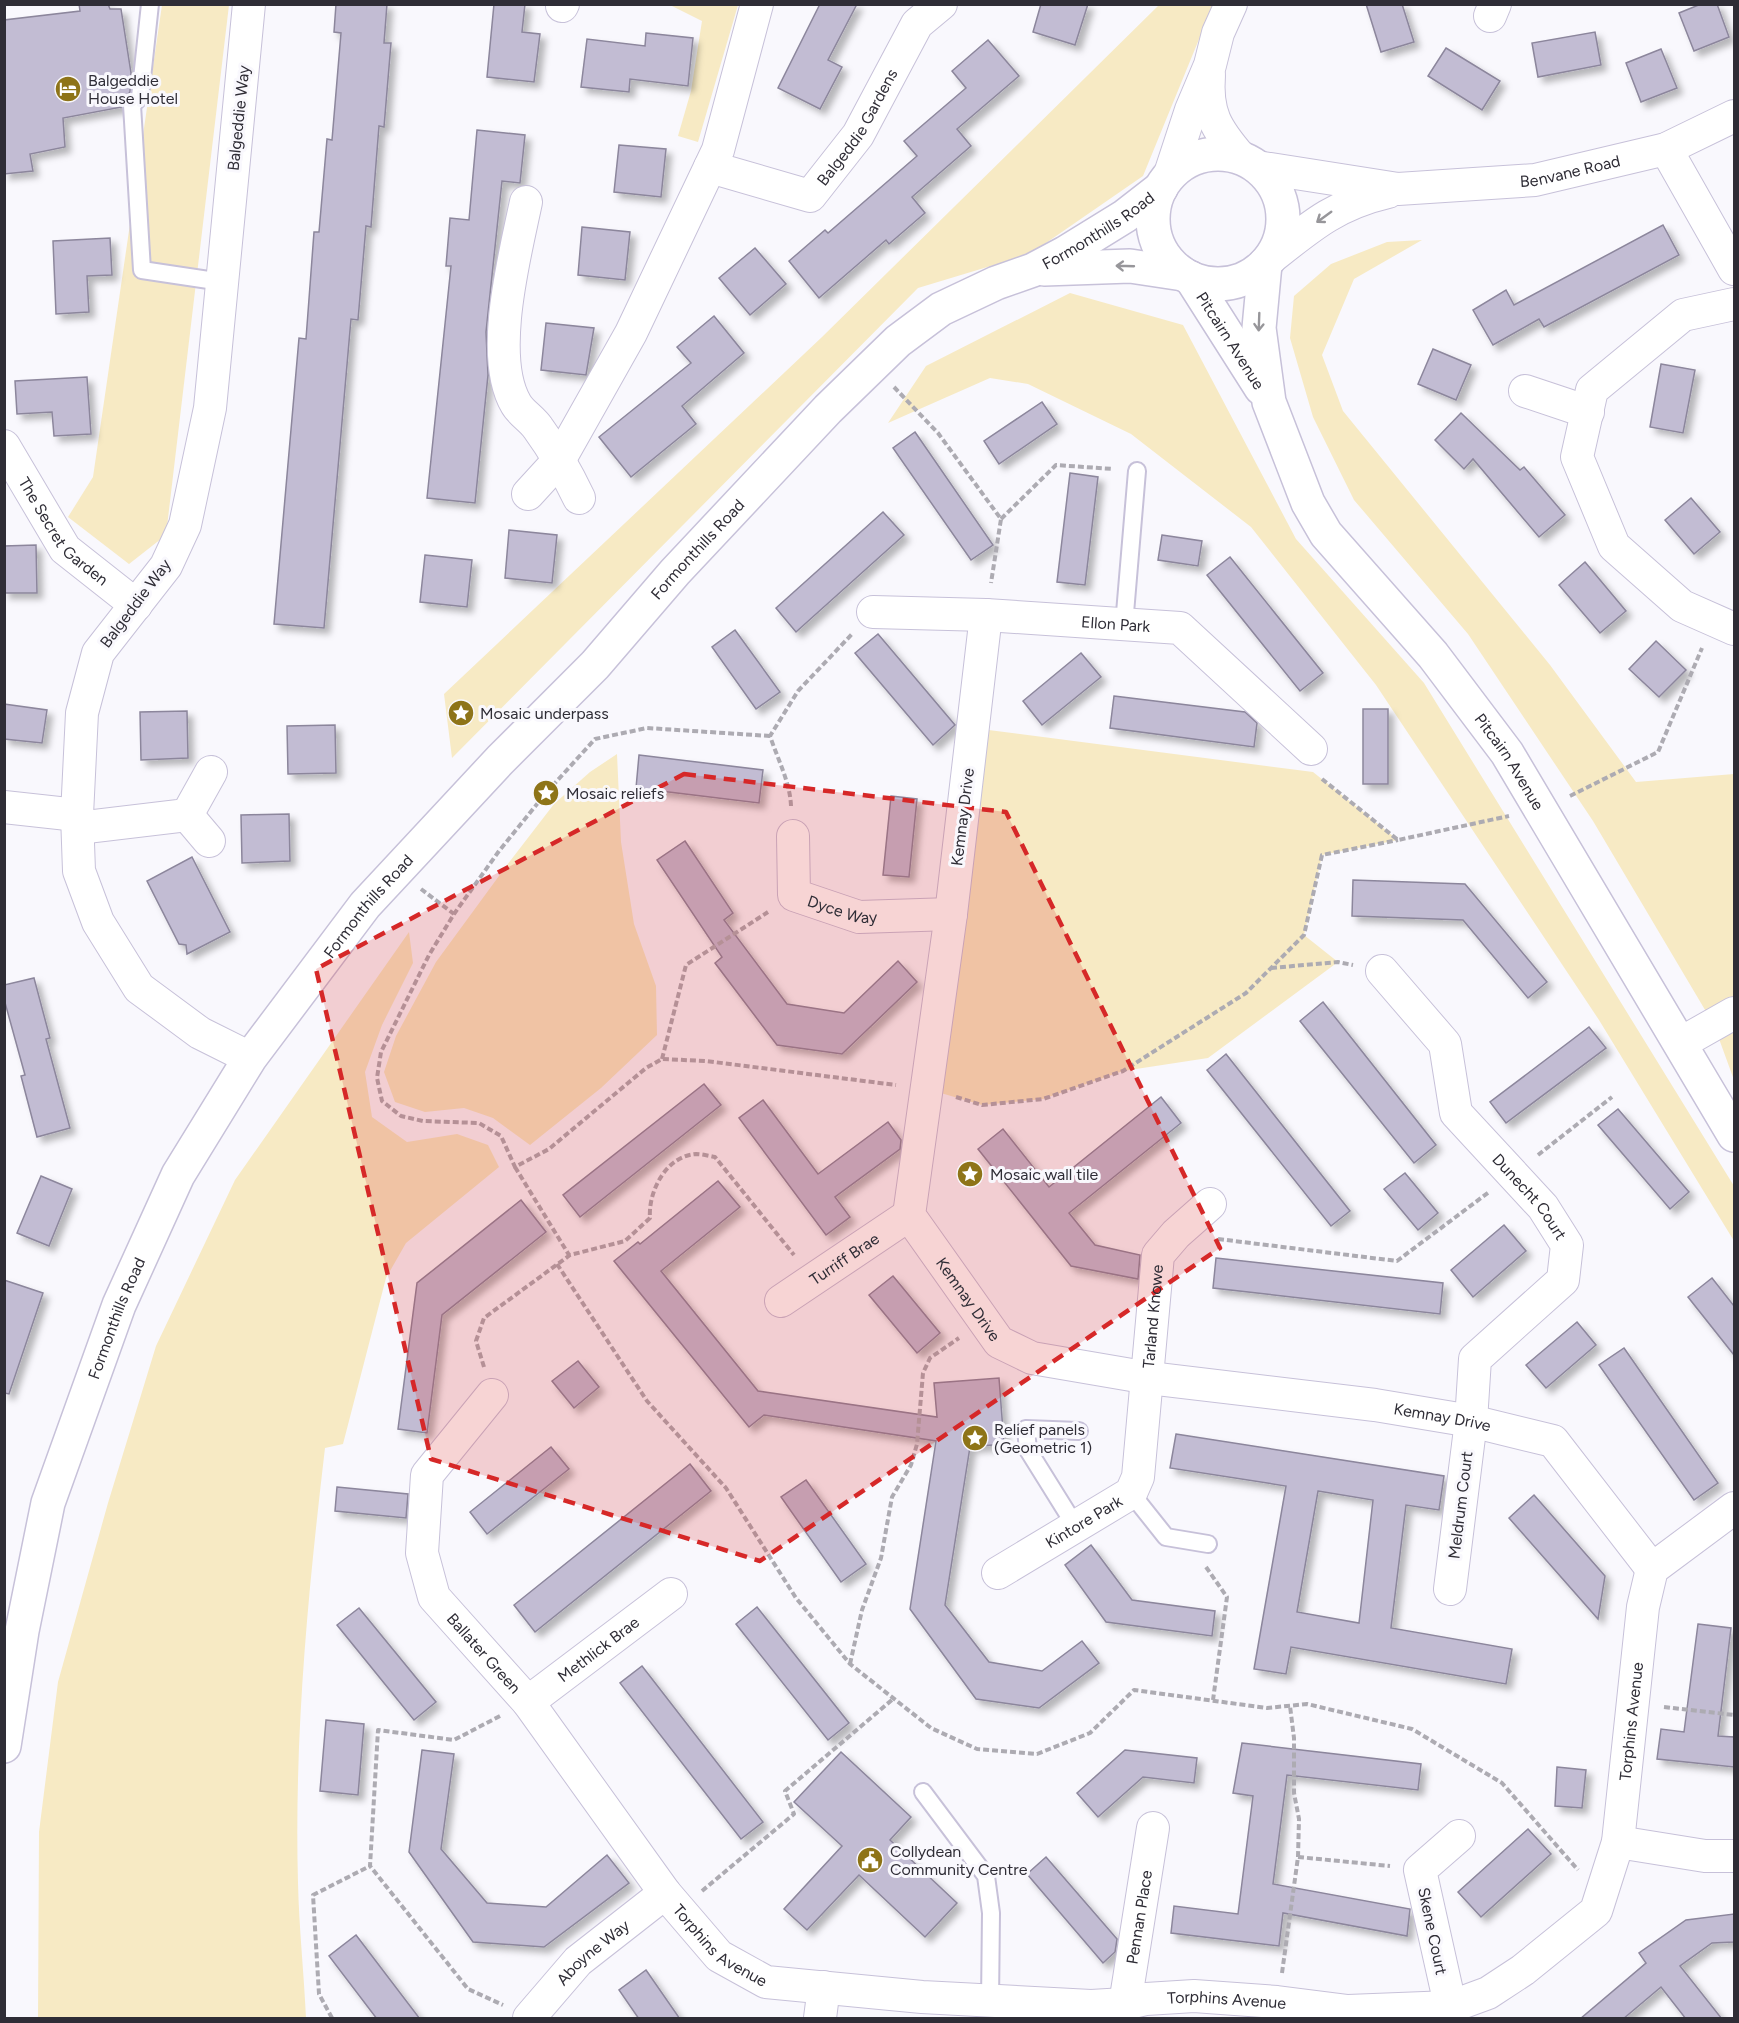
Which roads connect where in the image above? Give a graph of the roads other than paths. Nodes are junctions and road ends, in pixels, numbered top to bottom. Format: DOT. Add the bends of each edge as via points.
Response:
graph roads {
  1 [pos="150,4"];
  2 [pos="249,4"];
  3 [pos="757,4"];
  4 [pos="941,4"];
  5 [pos="1231,4"];
  6 [pos="1210,65"];
  7 [pos="1734,116"];
  8 [pos="1666,149"];
  9 [pos="1249,163"];
  10 [pos="710,167"];
  11 [pos="1165,181"];
  12 [pos="1398,189"];
  13 [pos="526,202"];
  14 [pos="1269,261"];
  15 [pos="1734,268"];
  16 [pos="1033,270"];
  17 [pos="1187,276"];
  18 [pos="222,282"];
  19 [pos="1734,304"];
  20 [pos="1525,392"];
  21 [pos="1269,402"];
  22 [pos="1588,412"];
  23 [pos="4,446"];
  24 [pos="560,459"];
  25 [pos="1137,471"];
  26 [pos="528,494"];
  27 [pos="579,498"];
  28 [pos="136,605"];
  29 [pos="873,612"];
  30 [pos="986,615"];
  31 [pos="1724,624"];
  32 [pos="1124,625"];
  33 [pos="1311,749"];
  34 [pos="211,772"];
  35 [pos="4,807"];
  36 [pos="188,815"];
  37 [pos="78,821"];
  38 [pos="793,836"];
  39 [pos="209,841"];
  40 [pos="951,914"];
  41 [pos="1382,971"];
  42 [pos="1734,1013"];
  43 [pos="1681,1043"];
  44 [pos="250,1058"];
  45 [pos="1734,1135"];
  46 [pos="1210,1204"];
  47 [pos="909,1215"];
  48 [pos="781,1301"];
  49 [pos="1149,1378"];
  50 [pos="492,1395"];
  51 [pos="1471,1421"];
  52 [pos="1079,1431"];
  53 [pos="1131,1493"];
  54 [pos="1734,1508"];
  55 [pos="1076,1527"];
  56 [pos="1208,1544"];
  57 [pos="1652,1569"];
  58 [pos="998,1573"];
  59 [pos="1450,1589"];
  60 [pos="671,1594"];
  61 [pos="528,1702"];
  62 [pos="4,1746"];
  63 [pos="923,1792"];
  64 [pos="1153,1828"];
  65 [pos="1459,1836"];
  66 [pos="1618,1842"];
  67 [pos="1734,1856"];
  68 [pos="672,1902"];
  69 [pos="824,1987"];
  70 [pos="990,2002"];
  71 [pos="1138,2007"];
  72 [pos="1451,2013"];
  73 [pos="529,2018"];
  74 [pos="820,2019"];
  1 -- 18 [label="lane" via="140,97 132,105 142,270"];
  2 -- 18 [label="street, Balgeddie Way"];
  3 -- 10 [label="street"];
  4 -- 10 [label="street, Balgeddie Gardens" via="917,24 858,135 810,196"];
  5 -- 6 [label="street"];
  6 -- 9 [label="street" via="1208,95 1217,130"];
  6 -- 11 [label="street"];
  7 -- 8 [label="street, Benvane Road"];
  8 -- 12 [label="street, Benvane Road" via="1535,180"];
  8 -- 15 [label="street"];
  9 -- 11 [label="street" via="1228,154 1206,154 1186,161"];
  9 -- 12 [label="street, Benvane Road"];
  9 -- 14 [label="street" via="1267,175 1279,193 1284,215 1282,237"];
  10 -- 24 [label="street" via="631,333"];
  11 -- 16 [label="street, Formonthills Road" via="1125,216"];
  11 -- 17 [label="street" via="1152,213 1154,234 1162,254"];
  12 -- 14 [label="street, Benvane Road, one-way" via="1333,210"];
  13 -- 24 [label="street" via="508,289 506,378 516,405 536,424"];
  14 -- 17 [label="street" via="1236,283 1215,285"];
  14 -- 21 [label="street, Pitcairn Avenue, one-way" via="1258,328"];
  17 -- 16 [label="street, Formonthills Road, one-way" via="1130,266"];
  16 -- 44 [label="street, Formonthills Road" via="941,309 898,341 828,409 595,664 365,906"];
  17 -- 21 [label="street, Pitcairn Avenue" via="1230,336"];
  18 -- 28 [label="street, Balgeddie Way" via="210,408 185,525 166,566"];
  19 -- 22 [label="street" via="1683,315 1593,390"];
  20 -- 22 [label="street"];
  21 -- 43 [label="street, Pitcairn Avenue" via="1304,495 1326,534 1433,656 1508,753"];
  22 -- 31 [label="street" via="1577,457 1614,546 1682,606"];
  23 -- 28 [label="street, The Secret Garden" via="65,549"];
  24 -- 26 [label="street"];
  24 -- 27 [label="street"];
  25 -- 32 [label="lane"];
  28 -- 37 [label="street, Balgeddie Way" via="98,653 82,713"];
  29 -- 30 [label="street, Ellon Park"];
  30 -- 32 [label="street, Ellon Park"];
  30 -- 40 [label="street, Kemnay Drive"];
  32 -- 33 [label="street, Ellon Park" via="1180,628"];
  34 -- 36 [label="street"];
  35 -- 37 [label="street"];
  36 -- 37 [label="street"];
  36 -- 39 [label="street"];
  37 -- 44 [label="street, Balgeddie Way" via="79,871 98,922 139,988 200,1033"];
  38 -- 40 [label="street, Dyce Way" via="794,895 859,917"];
  40 -- 47 [label="street, Kemnay Drive"];
  41 -- 51 [label="street, Dunecht Court" via="1445,1044 1456,1113 1543,1207 1567,1245 1563,1280 1475,1359"];
  42 -- 43 [label="street"];
  43 -- 45 [label="street, Pitcairn Avenue"];
  44 -- 62 [label="street, Formonthills Road" via="178,1174 119,1305 95,1371 48,1503"];
  46 -- 49 [label="street, Tarland Knowe" via="1176,1233 1158,1255"];
  47 -- 48 [label="street, Turriff Brae"];
  47 -- 49 [label="street, Kemnay Drive" via="999,1342 1032,1358"];
  49 -- 51 [label="street, Kemnay Drive" via="1375,1405"];
  49 -- 53 [label="street, Kintore Park" via="1138,1477"];
  50 -- 61 [label="street, Ballater Green" via="427,1475 422,1553 434,1598"];
  51 -- 57 [label="street, Kemnay Drive" via="1553,1441"];
  51 -- 59 [label="street, Meldrum Court"];
  52 -- 55 [label="lane" via="1026,1428 1028,1450"];
  53 -- 55 [label="street, Kintore Park"];
  53 -- 56 [label="lane" via="1167,1537"];
  54 -- 57 [label="street"];
  55 -- 58 [label="street, Kintore Park"];
  57 -- 66 [label="street, Torphins Avenue" via="1643,1607"];
  60 -- 61 [label="street, Methlick Brae"];
  61 -- 68 [label="street, Ballater Green"];
  63 -- 70 [label="lane" via="986,1876 991,1913"];
  64 -- 71 [label="street, Pennan Place"];
  65 -- 72 [label="street, Skene Court" via="1420,1870"];
  66 -- 67 [label="street" via="1705,1856"];
  66 -- 72 [label="street, Torphins Avenue" via="1596,1911 1523,1971"];
  68 -- 69 [label="street, Torphins Avenue" via="719,1956 766,1982"];
  68 -- 73 [label="street, Aboyne Way" via="578,1961"];
  69 -- 70 [label="street, Torphins Avenue"];
  69 -- 74 [label="street"];
  70 -- 71 [label="street, Torphins Avenue"];
  71 -- 72 [label="street, Torphins Avenue" via="1194,1996 1348,2011"];
}
